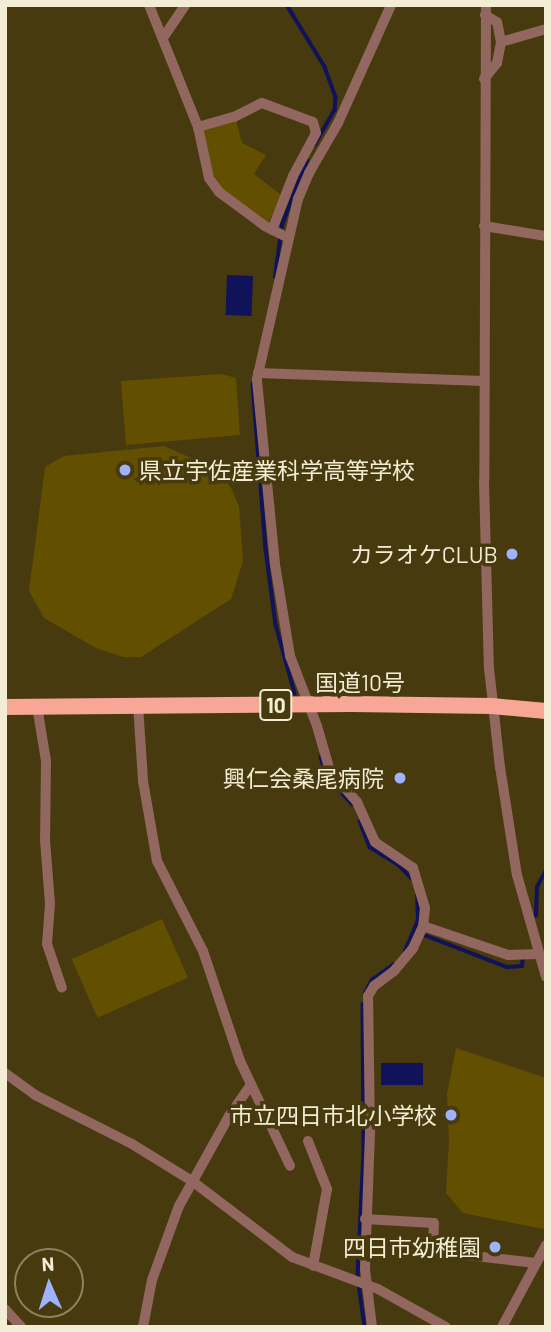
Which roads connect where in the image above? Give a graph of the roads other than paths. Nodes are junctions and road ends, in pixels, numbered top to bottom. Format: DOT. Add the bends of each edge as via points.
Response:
graph roads {
  1 [pos="149,5"];
  2 [pos="185,5"];
  3 [pos="391,5"];
  4 [pos="486,10"];
  5 [pos="546,29"];
  6 [pos="163,38"];
  7 [pos="501,42"];
  8 [pos="484,79"];
  9 [pos="198,127"];
  10 [pos="484,226"];
  11 [pos="272,230"];
  12 [pos="546,236"];
  13 [pos="287,237"];
  14 [pos="258,373"];
  15 [pos="484,381"];
  16 [pos="138,705"];
  17 [pos="309,705"];
  18 [pos="37,706"];
  19 [pos="492,706"];
  20 [pos="5,707"];
  21 [pos="546,711"];
  22 [pos="423,926"];
  23 [pos="538,954"];
  24 [pos="546,977"];
  25 [pos="62,988"];
  26 [pos="5,1073"];
  27 [pos="251,1085"];
  28 [pos="308,1141"];
  29 [pos="290,1166"];
  30 [pos="192,1181"];
  31 [pos="365,1219"];
  32 [pos="546,1245"];
  33 [pos="540,1264"];
  34 [pos="313,1266"];
  35 [pos="361,1282"];
  36 [pos="5,1309"];
  37 [pos="21,1327"];
  38 [pos="143,1327"];
  39 [pos="372,1327"];
  40 [pos="446,1327"];
  41 [pos="502,1327"];
  1 -- 6 [label="street"];
  2 -- 6 [label="street"];
  3 -- 13 [label="street" via="338,123 303,185"];
  4 -- 7 [label="street" via="497,22"];
  4 -- 8 [label="street"];
  5 -- 7 [label="street"];
  6 -- 9 [label="street"];
  7 -- 8 [label="street" via="497,63"];
  8 -- 10 [label="street"];
  9 -- 11 [label="street" via="213,186"];
  9 -- 11 [label="street" via="262,103 313,122 316,133"];
  10 -- 12 [label="street"];
  10 -- 15 [label="street"];
  11 -- 13 [label="street"];
  13 -- 14 [label="street"];
  14 -- 15 [label="street"];
  14 -- 17 [label="street" via="284,630"];
  15 -- 19 [label="street"];
  16 -- 17 [label="highway, 国道10号 / 10"];
  16 -- 18 [label="highway, 国道10号 / 10"];
  16 -- 27 [label="street" via="143,781 156,861 203,951"];
  17 -- 19 [label="highway, 国道10号 / 10"];
  17 -- 22 [label="street" via="335,780 357,802 375,842 409,863 417,876 425,908"];
  18 -- 20 [label="highway, 国道10号 / 10"];
  18 -- 25 [label="street" via="46,761 47,944"];
  19 -- 21 [label="highway, 国道10号 / 10"];
  19 -- 23 [label="street" via="517,875"];
  22 -- 23 [label="street" via="508,955"];
  22 -- 31 [label="street" via="405,959 368,996 370,1133"];
  23 -- 24 [label="street"];
  26 -- 30 [label="street" via="42,1100 132,1144"];
  27 -- 29 [label="street"];
  27 -- 30 [label="street"];
  28 -- 34 [label="street" via="327,1189"];
  30 -- 34 [label="street" via="285,1253"];
  30 -- 38 [label="street" via="155,1268"];
  31 -- 33 [label="street" via="434,1223 433,1244 438,1252"];
  31 -- 35 [label="street"];
  32 -- 33 [label="street"];
  33 -- 41 [label="street"];
  34 -- 35 [label="street"];
  35 -- 39 [label="street"];
  35 -- 40 [label="street"];
  36 -- 37 [label="street"];
}
